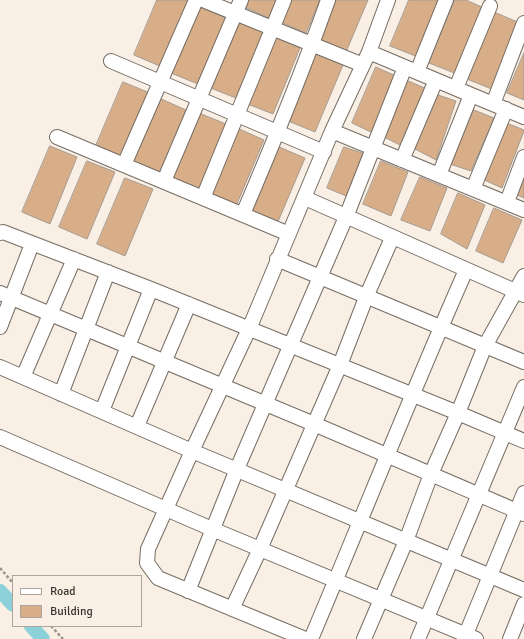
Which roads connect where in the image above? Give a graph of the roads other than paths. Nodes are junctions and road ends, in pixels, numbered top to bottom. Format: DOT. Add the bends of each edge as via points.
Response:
graph roads {
  1 [pos="196,0"];
  2 [pos="202,0"];
  3 [pos="241,0"];
  4 [pos="284,0"];
  5 [pos="328,0"];
  6 [pos="388,0"];
  7 [pos="446,0"];
  8 [pos="490,6"];
  9 [pos="236,13"];
  10 [pos="524,23"];
  11 [pos="273,28"];
  12 [pos="312,44"];
  13 [pos="369,52"];
  14 [pos="110,61"];
  15 [pos="363,65"];
  16 [pos="411,69"];
  17 [pos="436,80"];
  18 [pos="160,82"];
  19 [pos="456,88"];
  20 [pos="471,95"];
  21 [pos="199,98"];
  22 [pos="493,104"];
  23 [pos="506,109"];
  24 [pos="237,115"];
  25 [pos="524,117"];
  26 [pos="332,131"];
  27 [pos="278,132"];
  28 [pos="57,137"];
  29 [pos="373,148"];
  30 [pos="324,152"];
  31 [pos="524,157"];
  32 [pos="402,160"];
  33 [pos="124,165"];
  34 [pos="439,175"];
  35 [pos="164,181"];
  36 [pos="473,189"];
  37 [pos="203,198"];
  38 [pos="305,198"];
  39 [pos="507,202"];
  40 [pos="524,210"];
  41 [pos="243,214"];
  42 [pos="346,217"];
  43 [pos="0,233"];
  44 [pos="289,234"];
  45 [pos="392,238"];
  46 [pos="32,244"];
  47 [pos="74,259"];
  48 [pos="277,259"];
  49 [pos="466,270"];
  50 [pos="108,272"];
  51 [pos="320,276"];
  52 [pos="524,276"];
  53 [pos="152,289"];
  54 [pos="520,293"];
  55 [pos="367,295"];
  56 [pos="6,296"];
  57 [pos="188,304"];
  58 [pos="50,314"];
  59 [pos="0,327"];
  60 [pos="441,327"];
  61 [pos="86,329"];
  62 [pos="249,329"];
  63 [pos="291,346"];
  64 [pos="485,346"];
  65 [pos="127,347"];
  66 [pos="165,362"];
  67 [pos="524,362"];
  68 [pos="340,365"];
  69 [pos="0,367"];
  70 [pos="23,377"];
  71 [pos="222,386"];
  72 [pos="524,387"];
  73 [pos="61,394"];
  74 [pos="412,394"];
  75 [pos="265,404"];
  76 [pos="102,411"];
  77 [pos="458,413"];
  78 [pos="314,424"];
  79 [pos="137,426"];
  80 [pos="504,433"];
  81 [pos="0,437"];
  82 [pos="524,441"];
  83 [pos="192,451"];
  84 [pos="387,455"];
  85 [pos="236,469"];
  86 [pos="432,474"];
  87 [pos="285,490"];
  88 [pos="524,493"];
  89 [pos="478,495"];
  90 [pos="166,508"];
  91 [pos="520,512"];
  92 [pos="361,521"];
  93 [pos="212,529"];
  94 [pos="406,541"];
  95 [pos="260,549"];
  96 [pos="452,560"];
  97 [pos="489,576"];
  98 [pos="335,581"];
  99 [pos="524,590"];
  100 [pos="188,591"];
  101 [pos="380,600"];
  102 [pos="524,604"];
  103 [pos="232,610"];
  104 [pos="426,619"];
  105 [pos="469,638"];
  106 [pos="305,639"];
  107 [pos="311,639"];
  108 [pos="364,639"];
  109 [pos="418,639"];
  110 [pos="510,639"];
  1 -- 18 [label="street"];
  2 -- 9 [label="street"];
  3 -- 9 [label="street"];
  4 -- 11 [label="street"];
  5 -- 12 [label="street"];
  6 -- 13 [label="street"];
  7 -- 16 [label="street"];
  8 -- 19 [label="street"];
  9 -- 11 [label="street"];
  9 -- 21 [label="street"];
  10 -- 22 [label="street"];
  11 -- 12 [label="street"];
  11 -- 24 [label="street"];
  12 -- 15 [label="street"];
  12 -- 27 [label="street"];
  13 -- 15 [label="street"];
  13 -- 16 [label="street"];
  14 -- 18 [label="street"];
  15 -- 26 [label="street"];
  16 -- 17 [label="street"];
  16 -- 29 [label="street"];
  17 -- 19 [label="street"];
  17 -- 32 [label="street"];
  18 -- 21 [label="street"];
  18 -- 33 [label="street"];
  19 -- 20 [label="street"];
  20 -- 22 [label="street"];
  20 -- 34 [label="street"];
  21 -- 24 [label="street"];
  21 -- 35 [label="street"];
  22 -- 23 [label="street"];
  23 -- 25 [label="street"];
  23 -- 36 [label="street"];
  24 -- 27 [label="street"];
  24 -- 37 [label="street"];
  26 -- 29 [label="street"];
  26 -- 30 [label="street"];
  27 -- 30 [label="street"];
  27 -- 41 [label="street"];
  28 -- 33 [label="street"];
  29 -- 32 [label="street"];
  29 -- 42 [label="street"];
  30 -- 38 [label="street"];
  31 -- 39 [label="street"];
  32 -- 34 [label="street"];
  33 -- 35 [label="street"];
  34 -- 36 [label="street"];
  35 -- 37 [label="street"];
  36 -- 39 [label="street"];
  37 -- 41 [label="street"];
  38 -- 42 [label="street"];
  38 -- 44 [label="street"];
  39 -- 40 [label="street"];
  41 -- 44 [label="street"];
  42 -- 45 [label="street"];
  42 -- 51 [label="street"];
  43 -- 46 [label="street"];
  44 -- 48 [label="street"];
  45 -- 49 [label="street"];
  45 -- 55 [label="street"];
  46 -- 47 [label="street"];
  46 -- 56 [label="street"];
  47 -- 50 [label="street"];
  47 -- 58 [label="street"];
  48 -- 51 [label="street"];
  48 -- 62 [label="street"];
  49 -- 54 [label="street"];
  49 -- 60 [label="street"];
  50 -- 53 [label="street"];
  50 -- 61 [label="street"];
  51 -- 55 [label="street"];
  51 -- 63 [label="street"];
  52 -- 54 [label="street"];
  53 -- 57 [label="street"];
  53 -- 65 [label="street"];
  54 -- 64 [label="street"];
  55 -- 60 [label="street"];
  55 -- 68 [label="street"];
  56 -- 58 [label="street"];
  56 -- 59 [label="street"];
  57 -- 62 [label="street"];
  57 -- 66 [label="street"];
  58 -- 61 [label="street"];
  58 -- 70 [label="street"];
  60 -- 64 [label="street"];
  60 -- 74 [label="street"];
  61 -- 65 [label="street"];
  61 -- 73 [label="street"];
  62 -- 63 [label="street"];
  62 -- 71 [label="street"];
  63 -- 68 [label="street"];
  63 -- 75 [label="street"];
  64 -- 67 [label="street"];
  64 -- 77 [label="street"];
  65 -- 66 [label="street"];
  65 -- 76 [label="street"];
  66 -- 71 [label="street"];
  66 -- 79 [label="street"];
  68 -- 74 [label="street"];
  68 -- 78 [label="street"];
  69 -- 70 [label="street"];
  70 -- 73 [label="street"];
  71 -- 75 [label="street"];
  71 -- 83 [label="street"];
  72 -- 80 [label="street"];
  73 -- 76 [label="street"];
  74 -- 77 [label="street"];
  74 -- 84 [label="street"];
  75 -- 78 [label="street"];
  75 -- 85 [label="street"];
  76 -- 79 [label="street"];
  77 -- 80 [label="street"];
  77 -- 86 [label="street"];
  78 -- 84 [label="street"];
  78 -- 87 [label="street"];
  79 -- 83 [label="street"];
  80 -- 82 [label="street"];
  80 -- 89 [label="street"];
  81 -- 90 [label="street"];
  83 -- 85 [label="street"];
  83 -- 90 [label="street"];
  84 -- 86 [label="street"];
  84 -- 92 [label="street"];
  85 -- 87 [label="street"];
  85 -- 93 [label="street"];
  86 -- 89 [label="street"];
  86 -- 94 [label="street"];
  87 -- 92 [label="street"];
  87 -- 95 [label="street"];
  88 -- 91 [label="street"];
  89 -- 91 [label="street"];
  89 -- 96 [label="street"];
  90 -- 93 [label="street"];
  90 -- 100 [label="street" via="148,548 147,563 158,578"];
  91 -- 97 [label="street"];
  92 -- 94 [label="street"];
  92 -- 98 [label="street"];
  93 -- 95 [label="street"];
  93 -- 100 [label="street"];
  94 -- 96 [label="street"];
  94 -- 101 [label="street"];
  95 -- 98 [label="street"];
  95 -- 103 [label="street"];
  96 -- 97 [label="street"];
  96 -- 104 [label="street"];
  97 -- 99 [label="street"];
  97 -- 105 [label="street"];
  98 -- 101 [label="street"];
  98 -- 107 [label="street"];
  100 -- 103 [label="street"];
  101 -- 104 [label="street"];
  101 -- 108 [label="street"];
  102 -- 110 [label="street"];
  103 -- 106 [label="street"];
  104 -- 105 [label="street"];
  104 -- 109 [label="street"];
}
